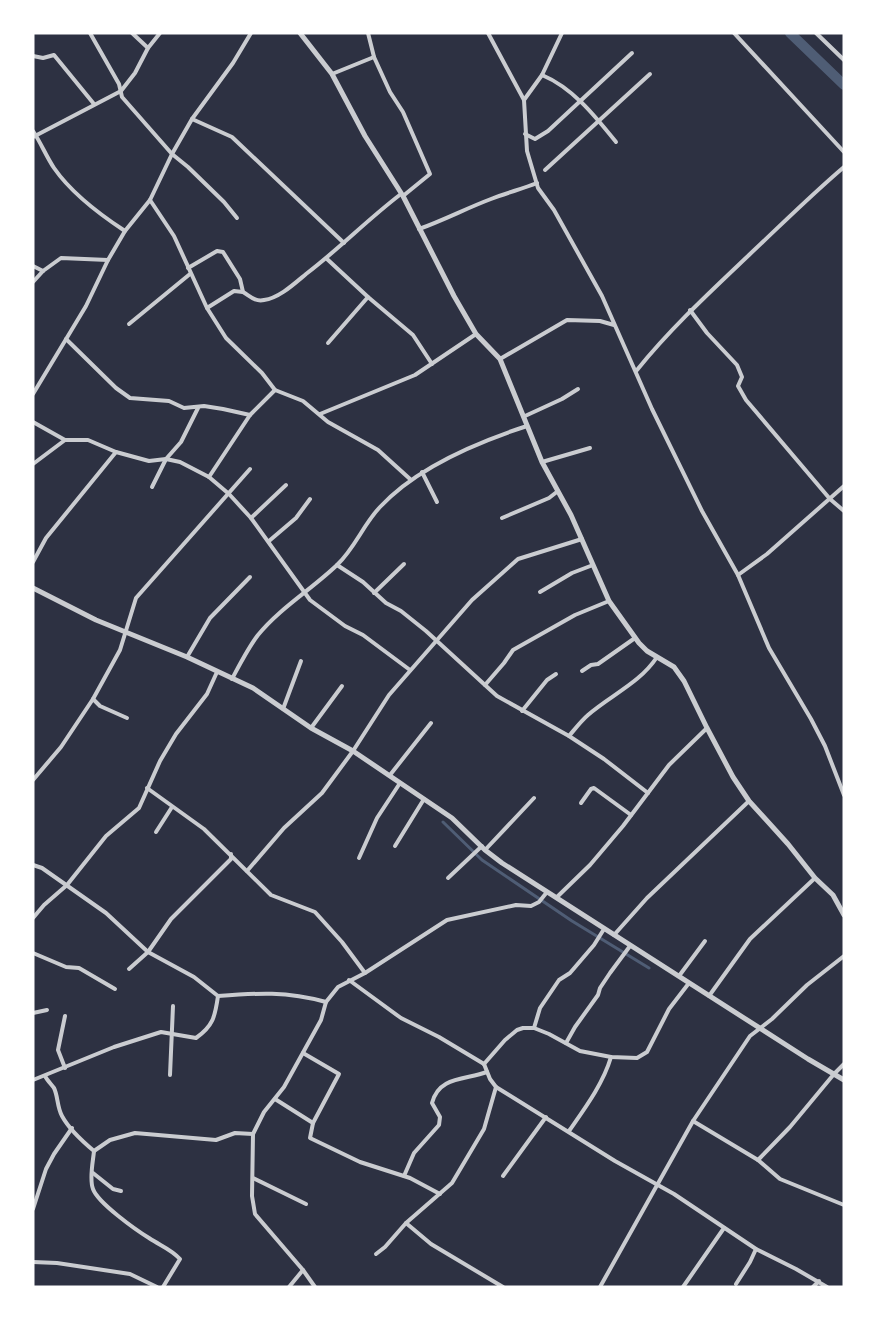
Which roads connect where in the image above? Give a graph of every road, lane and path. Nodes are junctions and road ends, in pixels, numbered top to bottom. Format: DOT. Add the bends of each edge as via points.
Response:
graph roads {
  1 [pos="90,33"];
  2 [pos="132,33"];
  3 [pos="160,33"];
  4 [pos="251,33"];
  5 [pos="300,33"];
  6 [pos="368,33"];
  7 [pos="488,33"];
  8 [pos="562,33"];
  9 [pos="734,33"];
  10 [pos="816,33"];
  11 [pos="148,48"];
  12 [pos="632,53"];
  13 [pos="33,56"];
  14 [pos="374,57"];
  15 [pos="844,60"];
  16 [pos="332,74"];
  17 [pos="650,74"];
  18 [pos="542,75"];
  19 [pos="121,91"];
  20 [pos="524,100"];
  21 [pos="580,101"];
  22 [pos="94,104"];
  23 [pos="192,119"];
  24 [pos="598,120"];
  25 [pos="34,134"];
  26 [pos="525,134"];
  27 [pos="616,142"];
  28 [pos="844,152"];
  29 [pos="172,154"];
  30 [pos="844,167"];
  31 [pos="545,170"];
  32 [pos="537,183"];
  33 [pos="402,195"];
  34 [pos="150,200"];
  35 [pos="237,218"];
  36 [pos="419,229"];
  37 [pos="125,231"];
  38 [pos="344,243"];
  39 [pos="327,259"];
  40 [pos="108,260"];
  41 [pos="33,266"];
  42 [pos="188,268"];
  43 [pos="44,271"];
  44 [pos="190,274"];
  45 [pos="33,282"];
  46 [pos="243,292"];
  47 [pos="368,297"];
  48 [pos="207,308"];
  49 [pos="690,310"];
  50 [pos="129,324"];
  51 [pos="615,326"];
  52 [pos="476,334"];
  53 [pos="66,339"];
  54 [pos="328,343"];
  55 [pos="500,359"];
  56 [pos="432,364"];
  57 [pos="637,370"];
  58 [pos="578,389"];
  59 [pos="275,390"];
  60 [pos="33,394"];
  61 [pos="198,408"];
  62 [pos="319,414"];
  63 [pos="250,415"];
  64 [pos="525,416"];
  65 [pos="33,422"];
  66 [pos="528,426"];
  67 [pos="65,440"];
  68 [pos="590,448"];
  69 [pos="116,452"];
  70 [pos="166,459"];
  71 [pos="542,462"];
  72 [pos="33,464"];
  73 [pos="250,469"];
  74 [pos="422,472"];
  75 [pos="209,477"];
  76 [pos="410,479"];
  77 [pos="286,485"];
  78 [pos="844,486"];
  79 [pos="152,487"];
  80 [pos="558,491"];
  81 [pos="229,494"];
  82 [pos="310,499"];
  83 [pos="830,499"];
  84 [pos="437,502"];
  85 [pos="844,511"];
  86 [pos="251,518"];
  87 [pos="502,518"];
  88 [pos="583,539"];
  89 [pos="269,542"];
  90 [pos="33,562"];
  91 [pos="404,564"];
  92 [pos="594,564"];
  93 [pos="337,565"];
  94 [pos="738,575"];
  95 [pos="250,577"];
  96 [pos="33,588"];
  97 [pos="304,592"];
  98 [pos="540,592"];
  99 [pos="374,593"];
  100 [pos="609,600"];
  101 [pos="126,633"];
  102 [pos="635,638"];
  103 [pos="437,641"];
  104 [pos="187,657"];
  105 [pos="657,657"];
  106 [pos="301,661"];
  107 [pos="410,670"];
  108 [pos="582,671"];
  109 [pos="217,672"];
  110 [pos="556,674"];
  111 [pos="232,679"];
  112 [pos="484,685"];
  113 [pos="342,686"];
  114 [pos="93,699"];
  115 [pos="283,709"];
  116 [pos="522,711"];
  117 [pos="127,718"];
  118 [pos="431,723"];
  119 [pos="311,728"];
  120 [pos="706,728"];
  121 [pos="569,736"];
  122 [pos="353,751"];
  123 [pos="389,776"];
  124 [pos="33,780"];
  125 [pos="400,783"];
  126 [pos="147,788"];
  127 [pos="648,793"];
  128 [pos="844,795"];
  129 [pos="424,798"];
  130 [pos="534,798"];
  131 [pos="749,801"];
  132 [pos="581,803"];
  133 [pos="172,807"];
  134 [pos="632,815"];
  135 [pos="156,832"];
  136 [pos="396,846"];
  137 [pos="483,848"];
  138 [pos="230,854"];
  139 [pos="359,858"];
  140 [pos="33,865"];
  141 [pos="248,871"];
  142 [pos="448,878"];
  143 [pos="815,878"];
  144 [pos="67,885"];
  145 [pos="548,891"];
  146 [pos="557,897"];
  147 [pos="844,915"];
  148 [pos="33,918"];
  149 [pos="604,930"];
  150 [pos="614,934"];
  151 [pos="705,941"];
  152 [pos="630,946"];
  153 [pos="148,951"];
  154 [pos="33,953"];
  155 [pos="844,956"];
  156 [pos="129,969"];
  157 [pos="365,973"];
  158 [pos="679,976"];
  159 [pos="349,980"];
  160 [pos="689,983"];
  161 [pos="116,989"];
  162 [pos="218,996"];
  163 [pos="710,996"];
  164 [pos="326,1002"];
  165 [pos="173,1006"];
  166 [pos="47,1010"];
  167 [pos="33,1013"];
  168 [pos="65,1016"];
  169 [pos="761,1027"];
  170 [pos="534,1028"];
  171 [pos="173,1032"];
  172 [pos="566,1043"];
  173 [pos="303,1053"];
  174 [pos="611,1057"];
  175 [pos="484,1064"];
  176 [pos="844,1064"];
  177 [pos="65,1068"];
  178 [pos="487,1072"];
  179 [pos="834,1074"];
  180 [pos="170,1075"];
  181 [pos="45,1076"];
  182 [pos="33,1080"];
  183 [pos="844,1080"];
  184 [pos="496,1087"];
  185 [pos="275,1099"];
  186 [pos="546,1117"];
  187 [pos="693,1121"];
  188 [pos="313,1123"];
  189 [pos="72,1128"];
  190 [pos="569,1131"];
  191 [pos="253,1134"];
  192 [pos="94,1151"];
  193 [pos="758,1160"];
  194 [pos="92,1173"];
  195 [pos="404,1176"];
  196 [pos="503,1176"];
  197 [pos="253,1178"];
  198 [pos="657,1184"];
  199 [pos="121,1191"];
  200 [pos="440,1194"];
  201 [pos="306,1203"];
  202 [pos="844,1205"];
  203 [pos="33,1209"];
  204 [pos="406,1223"];
  205 [pos="724,1228"];
  206 [pos="756,1249"];
  207 [pos="376,1254"];
  208 [pos="33,1262"];
  209 [pos="303,1270"];
  210 [pos="819,1281"];
  211 [pos="736,1284"];
  212 [pos="157,1287"];
  213 [pos="163,1287"];
  214 [pos="290,1287"];
  215 [pos="315,1287"];
  216 [pos="503,1287"];
  217 [pos="600,1287"];
  218 [pos="683,1287"];
  219 [pos="813,1287"];
  220 [pos="827,1287"];
  1 -- 19 [label="street"];
  2 -- 11 [label="street"];
  3 -- 11 [label="street"];
  4 -- 23 [label="street"];
  5 -- 16 [label="street"];
  6 -- 14 [label="street"];
  7 -- 20 [label="street"];
  8 -- 18 [label="street"];
  9 -- 28 [label="street"];
  10 -- 15 [label="street"];
  11 -- 19 [label="street"];
  12 -- 21 [label="street"];
  13 -- 22 [label="street" via="54,55"];
  14 -- 16 [label="street"];
  14 -- 33 [label="street" via="430,174"];
  16 -- 33 [label="street"];
  17 -- 24 [label="street"];
  18 -- 20 [label="street"];
  18 -- 21 [label="street" via="558,82"];
  19 -- 22 [label="street"];
  19 -- 29 [label="street" via="122,98"];
  20 -- 26 [label="street"];
  21 -- 24 [label="street"];
  21 -- 26 [label="street" via="535,139"];
  22 -- 25 [label="street" via="59,125"];
  23 -- 29 [label="street"];
  23 -- 38 [label="street" via="232,137"];
  24 -- 27 [label="street"];
  24 -- 31 [label="street"];
  25 -- 37 [label="street" via="54,169 93,210"];
  26 -- 32 [label="street"];
  29 -- 34 [label="street"];
  29 -- 35 [label="street"];
  30 -- 49 [label="street"];
  32 -- 36 [label="street"];
  32 -- 51 [label="street"];
  33 -- 36 [label="street"];
  33 -- 38 [label="street"];
  34 -- 37 [label="street"];
  34 -- 42 [label="street" via="174,236"];
  36 -- 52 [label="street"];
  37 -- 40 [label="street"];
  38 -- 39 [label="street"];
  39 -- 46 [label="street" via="288,289 265,300 255,300"];
  39 -- 47 [label="street"];
  40 -- 43 [label="street" via="61,258"];
  40 -- 53 [label="street"];
  41 -- 43 [label="street"];
  42 -- 44 [label="street"];
  42 -- 46 [label="street" via="217,251 223,252 240,279"];
  43 -- 45 [label="street"];
  44 -- 48 [label="street"];
  44 -- 50 [label="street"];
  46 -- 48 [label="street" via="234,291"];
  47 -- 54 [label="street"];
  47 -- 56 [label="street" via="413,335"];
  48 -- 59 [label="street" via="226,338"];
  49 -- 57 [label="street"];
  49 -- 83 [label="street" via="736,364 742,377 738,386 746,400"];
  51 -- 55 [label="street" via="600,321 567,320"];
  51 -- 57 [label="street"];
  52 -- 55 [label="street"];
  52 -- 56 [label="street"];
  53 -- 60 [label="street"];
  53 -- 61 [label="street" via="130,398"];
  55 -- 64 [label="street"];
  56 -- 62 [label="street" via="415,375"];
  57 -- 94 [label="street" via="702,511"];
  58 -- 64 [label="street"];
  59 -- 62 [label="street" via="303,401"];
  59 -- 63 [label="street"];
  61 -- 63 [label="street"];
  61 -- 70 [label="street" via="181,442"];
  62 -- 76 [label="street" via="378,450"];
  63 -- 75 [label="street"];
  64 -- 66 [label="street"];
  65 -- 67 [label="street"];
  66 -- 71 [label="street"];
  66 -- 74 [label="street"];
  67 -- 69 [label="street" via="88,440"];
  67 -- 72 [label="street"];
  68 -- 71 [label="street"];
  69 -- 70 [label="street" via="149,461"];
  69 -- 90 [label="street" via="46,538"];
  70 -- 75 [label="street"];
  70 -- 79 [label="street"];
  71 -- 80 [label="street"];
  73 -- 81 [label="street"];
  74 -- 76 [label="street"];
  74 -- 84 [label="street"];
  75 -- 81 [label="street"];
  76 -- 93 [label="street" via="379,507"];
  77 -- 86 [label="street"];
  78 -- 83 [label="street"];
  80 -- 87 [label="street"];
  80 -- 88 [label="street"];
  81 -- 86 [label="street"];
  81 -- 101 [label="street" via="136,598"];
  82 -- 89 [label="street"];
  83 -- 85 [label="street"];
  83 -- 94 [label="street"];
  86 -- 89 [label="street"];
  88 -- 92 [label="street"];
  88 -- 103 [label="street" via="518,559 472,600"];
  89 -- 97 [label="street"];
  91 -- 99 [label="street"];
  92 -- 98 [label="street"];
  92 -- 100 [label="street"];
  93 -- 97 [label="street"];
  93 -- 99 [label="street"];
  94 -- 128 [label="street" via="769,648 825,746"];
  95 -- 104 [label="street" via="210,618"];
  96 -- 101 [label="street"];
  97 -- 107 [label="street" via="323,611"];
  97 -- 111 [label="street" via="258,635"];
  99 -- 103 [label="street"];
  100 -- 102 [label="street"];
  100 -- 112 [label="street" via="513,650"];
  101 -- 104 [label="street"];
  101 -- 114 [label="street"];
  102 -- 105 [label="street"];
  102 -- 108 [label="street"];
  103 -- 107 [label="street"];
  103 -- 112 [label="street"];
  104 -- 109 [label="street"];
  105 -- 120 [label="street" via="674,667 684,681"];
  105 -- 121 [label="street" via="626,689 587,715"];
  106 -- 115 [label="street"];
  107 -- 122 [label="street"];
  109 -- 111 [label="street"];
  109 -- 126 [label="street" via="207,694 165,752"];
  110 -- 116 [label="street"];
  111 -- 115 [label="street"];
  112 -- 116 [label="street"];
  113 -- 119 [label="street"];
  114 -- 117 [label="street"];
  114 -- 124 [label="street"];
  115 -- 119 [label="street"];
  116 -- 121 [label="street"];
  118 -- 123 [label="street"];
  119 -- 122 [label="street"];
  120 -- 127 [label="street"];
  120 -- 131 [label="street"];
  121 -- 127 [label="street"];
  122 -- 123 [label="street"];
  122 -- 141 [label="street" via="322,793 284,828"];
  123 -- 125 [label="street"];
  125 -- 129 [label="street"];
  125 -- 139 [label="street" via="377,818"];
  126 -- 133 [label="street"];
  126 -- 144 [label="street" via="139,808 106,836"];
  127 -- 134 [label="street"];
  129 -- 136 [label="street"];
  129 -- 137 [label="street"];
  130 -- 137 [label="street"];
  131 -- 143 [label="street"];
  131 -- 150 [label="street"];
  132 -- 134 [label="street" via="594,788"];
  133 -- 135 [label="street"];
  133 -- 138 [label="street" via="204,829"];
  134 -- 146 [label="street"];
  137 -- 142 [label="street"];
  137 -- 145 [label="street"];
  138 -- 141 [label="street"];
  138 -- 153 [label="street" via="231,859 171,919"];
  140 -- 144 [label="street"];
  141 -- 157 [label="street" via="270,895 315,912"];
  143 -- 147 [label="street" via="833,895"];
  143 -- 163 [label="street" via="750,939"];
  144 -- 148 [label="street"];
  144 -- 153 [label="street"];
  145 -- 146 [label="street"];
  145 -- 157 [label="street" via="531,906 516,905 447,920"];
  146 -- 149 [label="street"];
  149 -- 150 [label="street"];
  149 -- 170 [label="street" via="570,973 559,980 540,1008"];
  150 -- 152 [label="street"];
  151 -- 158 [label="street"];
  152 -- 158 [label="street"];
  152 -- 172 [label="street"];
  153 -- 156 [label="street"];
  153 -- 162 [label="street" via="194,977"];
  154 -- 161 [label="street" via="79,968"];
  155 -- 169 [label="street"];
  157 -- 159 [label="street"];
  158 -- 160 [label="street"];
  159 -- 164 [label="street"];
  159 -- 175 [label="street" via="400,1018"];
  160 -- 163 [label="street"];
  160 -- 174 [label="street" via="669,1009 647,1052 637,1058"];
  162 -- 164 [label="street" via="269,992"];
  162 -- 171 [label="street" via="215,1016 207,1030 196,1038"];
  163 -- 169 [label="street"];
  164 -- 173 [label="street"];
  165 -- 171 [label="street"];
  166 -- 167 [label="street"];
  168 -- 177 [label="street" via="58,1050"];
  169 -- 179 [label="street"];
  169 -- 187 [label="street" via="750,1036"];
  170 -- 172 [label="street"];
  170 -- 175 [label="street" via="517,1030"];
  171 -- 177 [label="street" via="114,1047"];
  171 -- 180 [label="street"];
  172 -- 174 [label="street" via="580,1051"];
  173 -- 185 [label="street"];
  173 -- 188 [label="street" via="339,1074"];
  174 -- 190 [label="street" via="590,1101"];
  175 -- 178 [label="street"];
  176 -- 179 [label="street"];
  177 -- 181 [label="street"];
  178 -- 184 [label="street"];
  178 -- 195 [label="street" via="446,1083 434,1094 432,1103 440,1117 439,1125 414,1153"];
  179 -- 183 [label="street"];
  179 -- 193 [label="street"];
  181 -- 182 [label="street"];
  181 -- 189 [label="street" via="54,1089 62,1117"];
  184 -- 186 [label="street"];
  184 -- 200 [label="street" via="484,1129 452,1183"];
  185 -- 188 [label="street"];
  185 -- 191 [label="street"];
  186 -- 190 [label="street"];
  186 -- 196 [label="street"];
  187 -- 193 [label="street"];
  187 -- 198 [label="street"];
  188 -- 195 [label="street" via="310,1138 360,1162"];
  189 -- 192 [label="street"];
  189 -- 203 [label="street" via="46,1170"];
  190 -- 198 [label="street"];
  191 -- 192 [label="street" via="235,1133 216,1140 135,1133 110,1140"];
  191 -- 197 [label="street"];
  192 -- 194 [label="street"];
  193 -- 202 [label="street" via="780,1179"];
  194 -- 199 [label="street"];
  194 -- 213 [label="street" via="92,1189 101,1200 150,1239 172,1250 180,1260"];
  195 -- 200 [label="street"];
  197 -- 201 [label="street"];
  197 -- 209 [label="street" via="255,1214"];
  198 -- 205 [label="street"];
  198 -- 217 [label="street"];
  200 -- 204 [label="street"];
  204 -- 207 [label="street"];
  204 -- 216 [label="street" via="431,1244"];
  205 -- 206 [label="street"];
  205 -- 218 [label="street"];
  206 -- 210 [label="street"];
  206 -- 211 [label="street"];
  208 -- 212 [label="street" via="130,1274"];
  209 -- 214 [label="street"];
  209 -- 215 [label="street"];
  210 -- 219 [label="street"];
  210 -- 220 [label="street"];
}
